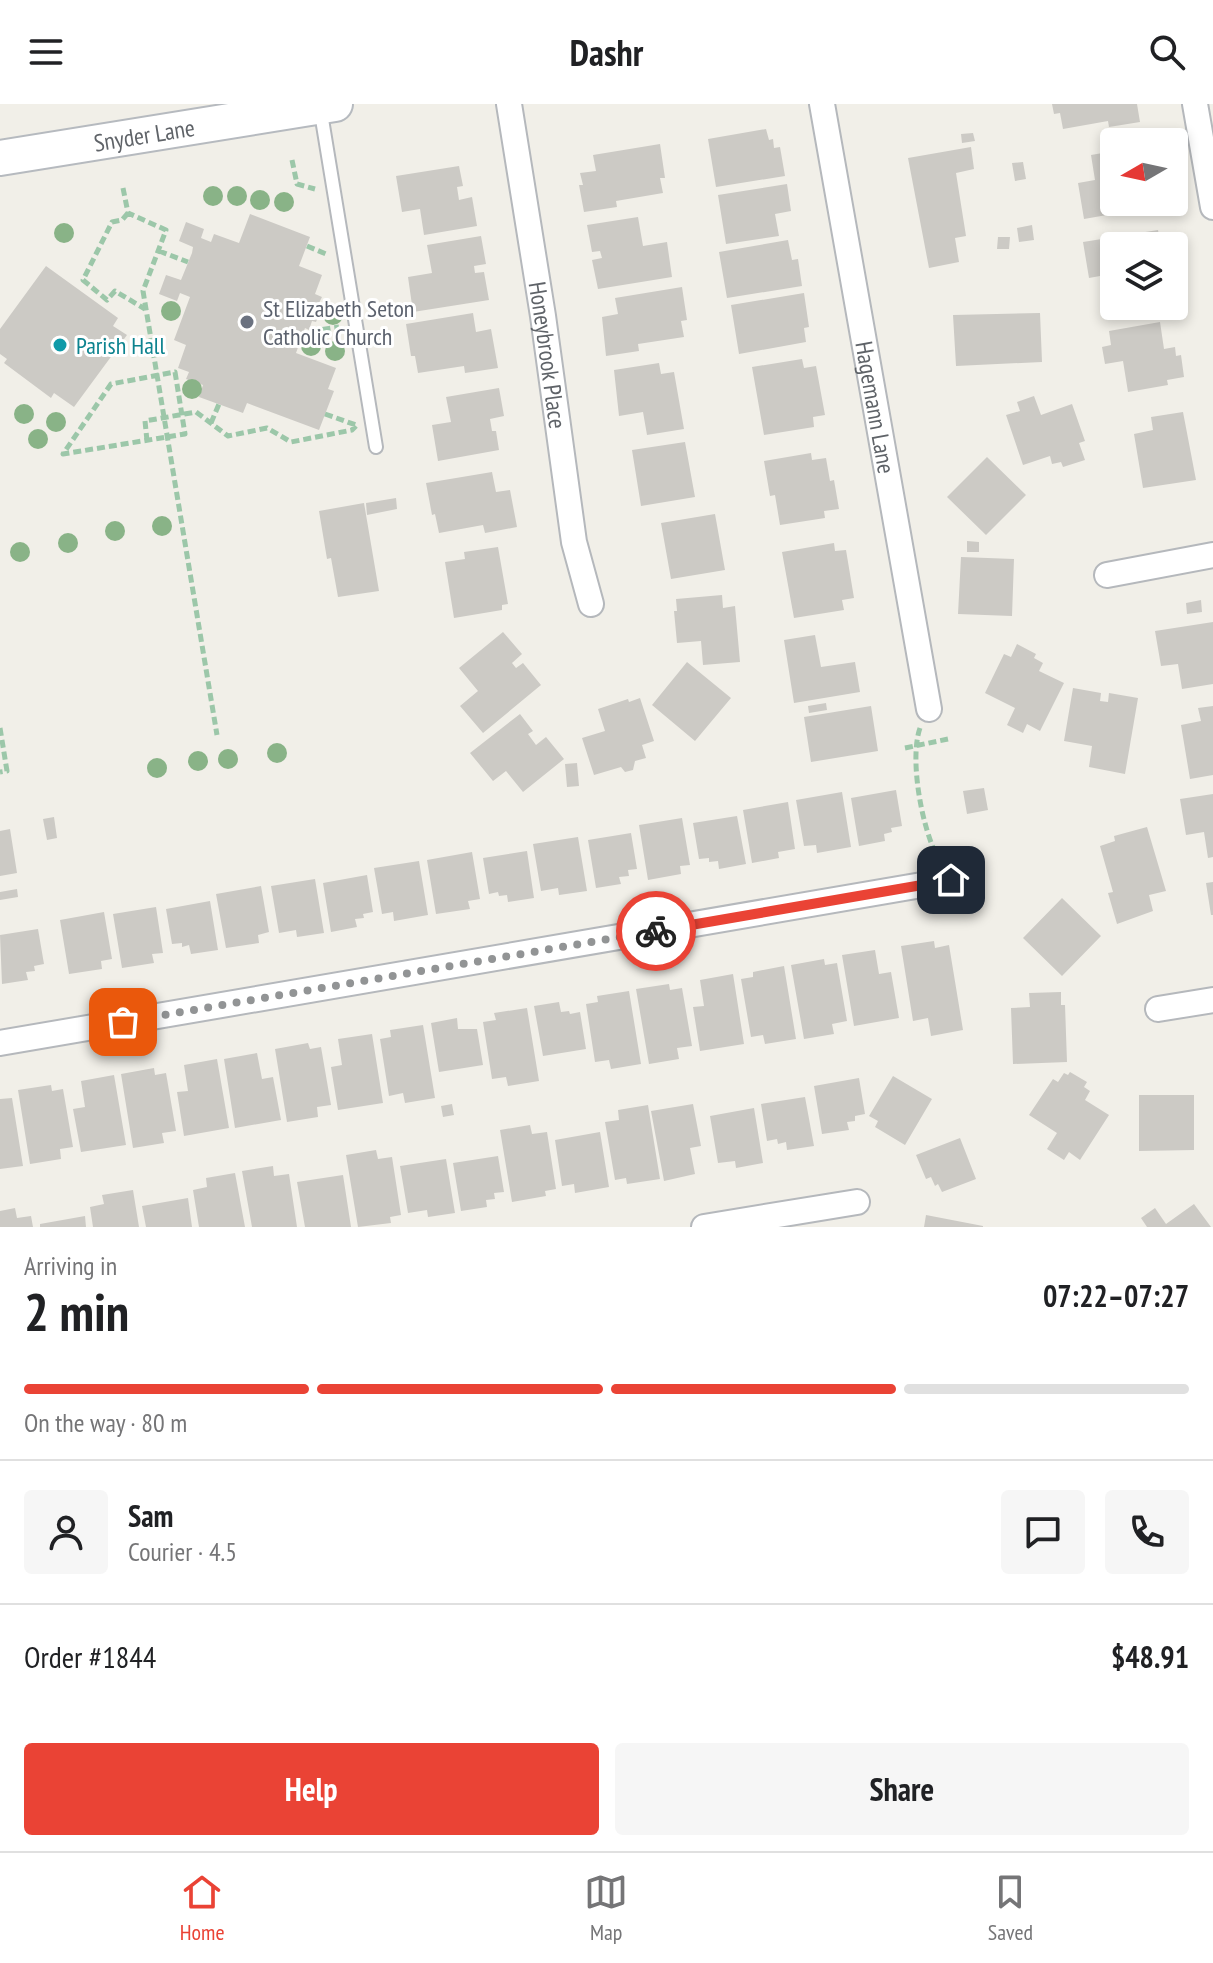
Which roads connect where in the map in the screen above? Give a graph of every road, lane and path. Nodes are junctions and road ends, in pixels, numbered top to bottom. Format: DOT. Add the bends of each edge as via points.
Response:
graph roads {
  1 [pos="509,104"];
  2 [pos="822,104"];
  3 [pos="1195,104"];
  4 [pos="327,105"];
  5 [pos="0,158"];
  6 [pos="292,160"];
  7 [pos="123,188"];
  8 [pos="317,202"];
  9 [pos="1213,207"];
  10 [pos="128,213"];
  11 [pos="324,241"];
  12 [pos="307,246"];
  13 [pos="159,251"];
  14 [pos="326,254"];
  15 [pos="188,262"];
  16 [pos="328,266"];
  17 [pos="146,310"];
  18 [pos="344,326"];
  19 [pos="301,339"];
  20 [pos="157,376"];
  21 [pos="219,404"];
  22 [pos="182,414"];
  23 [pos="325,414"];
  24 [pos="357,417"];
  25 [pos="164,418"];
  26 [pos="211,423"];
  27 [pos="357,425"];
  28 [pos="167,437"];
  29 [pos="147,441"];
  30 [pos="376,447"];
  31 [pos="1213,555"];
  32 [pos="1107,575"];
  33 [pos="591,604"];
  34 [pos="929,709"];
  35 [pos="0,728"];
  36 [pos="217,735"];
  37 [pos="948,739"];
  38 [pos="915,746"];
  39 [pos="2,748"];
  40 [pos="905,748"];
  41 [pos="0,772"];
  42 [pos="951,880"];
  43 [pos="1213,1000"];
  44 [pos="1158,1009"];
  45 [pos="0,1043"];
  46 [pos="857,1202"];
  47 [pos="704,1227"];
  1 -- 33 [label="street, Honeybrook Place" via="574,542"];
  2 -- 34 [label="street, Hagemann Lane"];
  3 -- 9 [label="street"];
  4 -- 5 [label="street, Snyder Lane"];
  4 -- 30 [label="lane"];
  6 -- 8 [label="path" via="297,184 315,189"];
  7 -- 10 [label="path"];
  10 -- 13 [label="path" via="166,230"];
  10 -- 17 [label="path" via="112,222 83,280 107,300 115,291"];
  11 -- 14 [label="path"];
  12 -- 14 [label="path"];
  13 -- 15 [label="path"];
  13 -- 17 [label="path" via="143,291"];
  14 -- 16 [label="path"];
  17 -- 20 [label="path"];
  18 -- 19 [label="path" via="313,331"];
  20 -- 22 [label="path" via="175,372"];
  20 -- 25 [label="path"];
  20 -- 29 [label="path" via="111,384 63,454"];
  21 -- 26 [label="path"];
  22 -- 25 [label="path"];
  22 -- 26 [label="path" via="196,412"];
  22 -- 28 [label="path" via="185,434"];
  23 -- 27 [label="path"];
  24 -- 27 [label="path"];
  25 -- 28 [label="path"];
  25 -- 29 [label="path" via="145,421"];
  26 -- 27 [label="path" via="228,436 267,428 291,442"];
  28 -- 29 [label="path"];
  28 -- 36 [label="path"];
  31 -- 32 [label="street"];
  34 -- 38 [label="path"];
  35 -- 39 [label="path"];
  37 -- 38 [label="path"];
  38 -- 40 [label="path"];
  38 -- 42 [label="path" via="927,833"];
  39 -- 41 [label="path" via="7,771"];
  42 -- 45 [label="street"];
  43 -- 44 [label="street"];
  46 -- 47 [label="street"];
}
